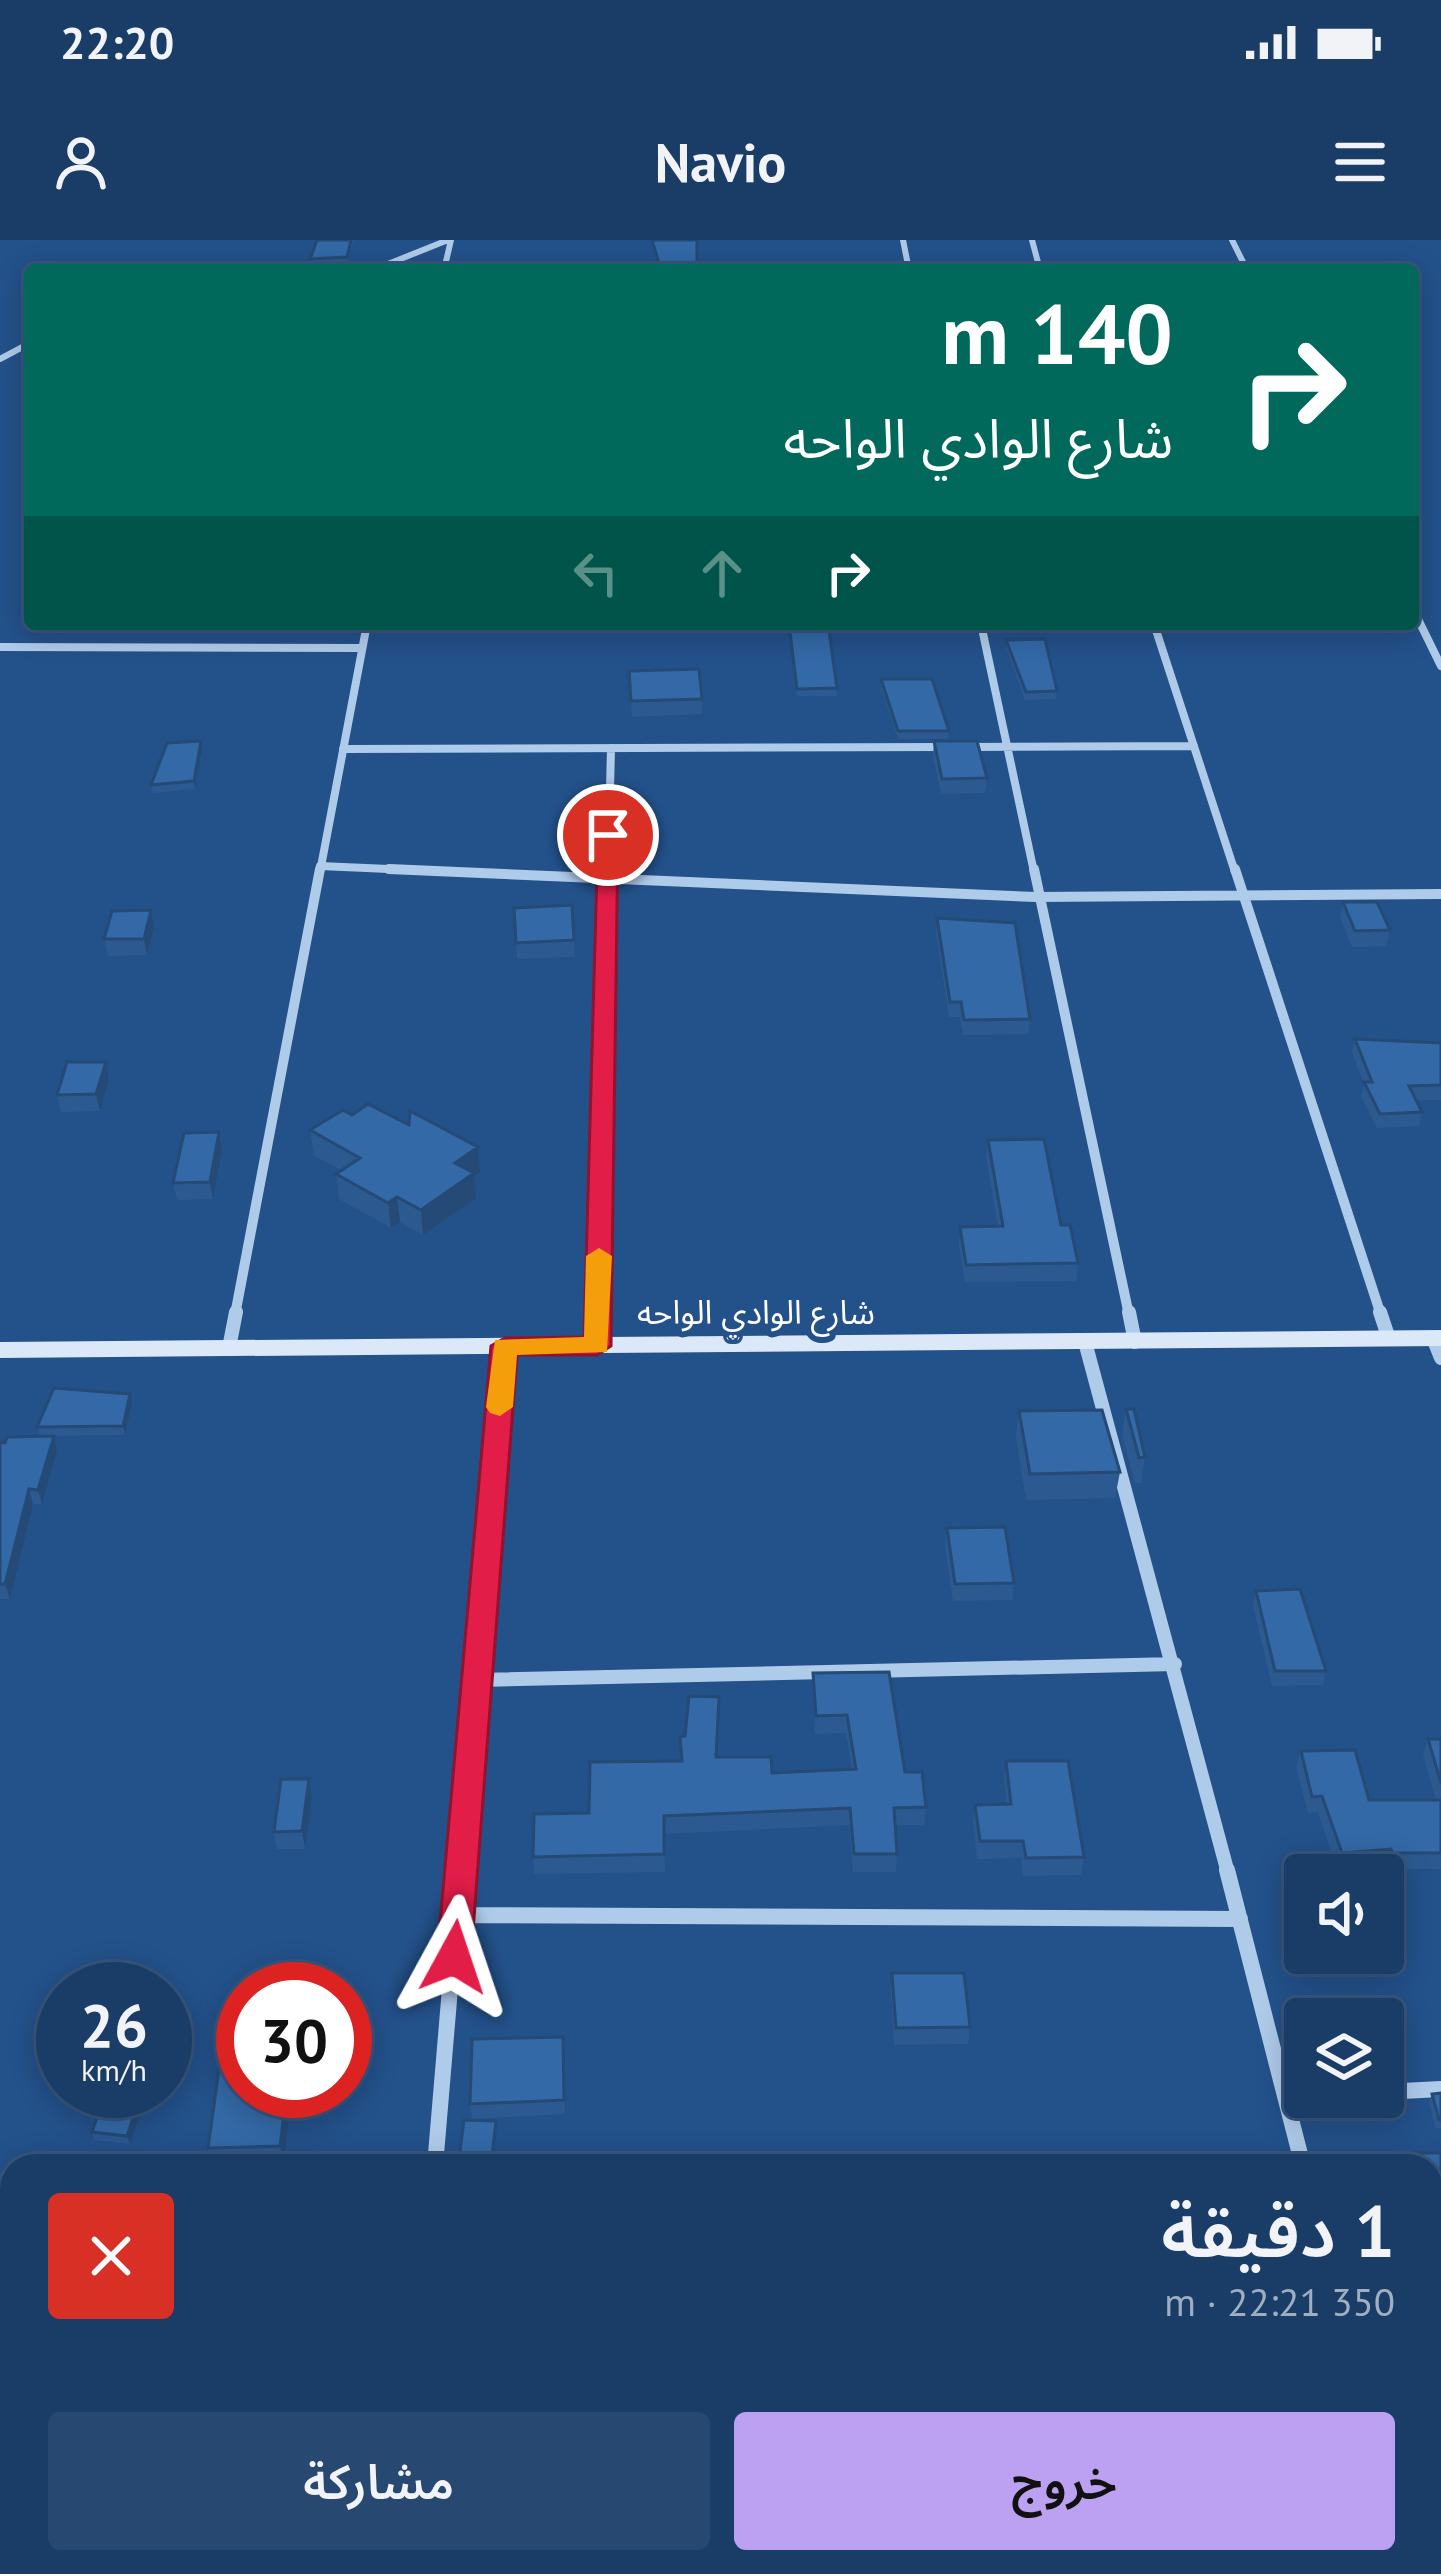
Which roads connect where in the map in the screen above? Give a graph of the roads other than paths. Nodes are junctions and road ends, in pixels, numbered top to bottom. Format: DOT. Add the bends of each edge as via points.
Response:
graph roads {
  1 [pos="450,240"];
  2 [pos="388,264"];
  3 [pos="1419,621"];
  4 [pos="366,630"];
  5 [pos="982,630"];
  6 [pos="1156,630"];
  7 [pos="0,647"];
  8 [pos="362,648"];
  9 [pos="1441,666"];
  10 [pos="1194,746"];
  11 [pos="1005,747"];
  12 [pos="611,748"];
  13 [pos="343,749"];
  14 [pos="320,866"];
  15 [pos="607,879"];
  16 [pos="1441,895"];
  17 [pos="1243,896"];
  18 [pos="1036,897"];
  19 [pos="1388,1339"];
  20 [pos="1085,1342"];
  21 [pos="1135,1342"];
  22 [pos="1438,1345"];
  23 [pos="505,1346"];
  24 [pos="597,1346"];
  25 [pos="229,1348"];
  26 [pos="0,1350"];
  27 [pos="1175,1664"];
  28 [pos="478,1680"];
  29 [pos="458,1915"];
  30 [pos="1240,1919"];
  31 [pos="1441,2089"];
  32 [pos="1284,2090"];
  33 [pos="1404,2091"];
  34 [pos="1291,2118"];
  35 [pos="436,2154"];
  36 [pos="1300,2154"];
  1 -- 2 [label="street"];
  3 -- 9 [label="street"];
  4 -- 8 [label="street"];
  5 -- 11 [label="street"];
  6 -- 10 [label="street"];
  7 -- 8 [label="street"];
  8 -- 13 [label="street"];
  10 -- 11 [label="street"];
  10 -- 17 [label="street"];
  11 -- 12 [label="street"];
  11 -- 18 [label="street"];
  12 -- 13 [label="street"];
  12 -- 15 [label="street"];
  13 -- 14 [label="street"];
  14 -- 15 [label="street"];
  14 -- 25 [label="street"];
  15 -- 18 [label="street"];
  15 -- 24 [label="street"];
  16 -- 17 [label="street"];
  17 -- 18 [label="street"];
  17 -- 19 [label="street"];
  18 -- 21 [label="street"];
  19 -- 21 [label="main road, شارع الوادي الواحه"];
  19 -- 22 [label="main road, شارع الوادي الواحه"];
  20 -- 21 [label="main road, شارع الوادي الواحه"];
  20 -- 24 [label="main road, شارع الوادي الواحه"];
  20 -- 27 [label="street"];
  23 -- 24 [label="main road, شارع الوادي الواحه"];
  23 -- 25 [label="main road, شارع الوادي الواحه"];
  23 -- 28 [label="street"];
  25 -- 26 [label="main road, شارع الوادي الواحه"];
  27 -- 28 [label="street"];
  27 -- 30 [label="street"];
  28 -- 29 [label="street"];
  29 -- 30 [label="street"];
  29 -- 35 [label="street"];
  30 -- 32 [label="street"];
  31 -- 33 [label="street"];
  34 -- 36 [label="street"];
}
